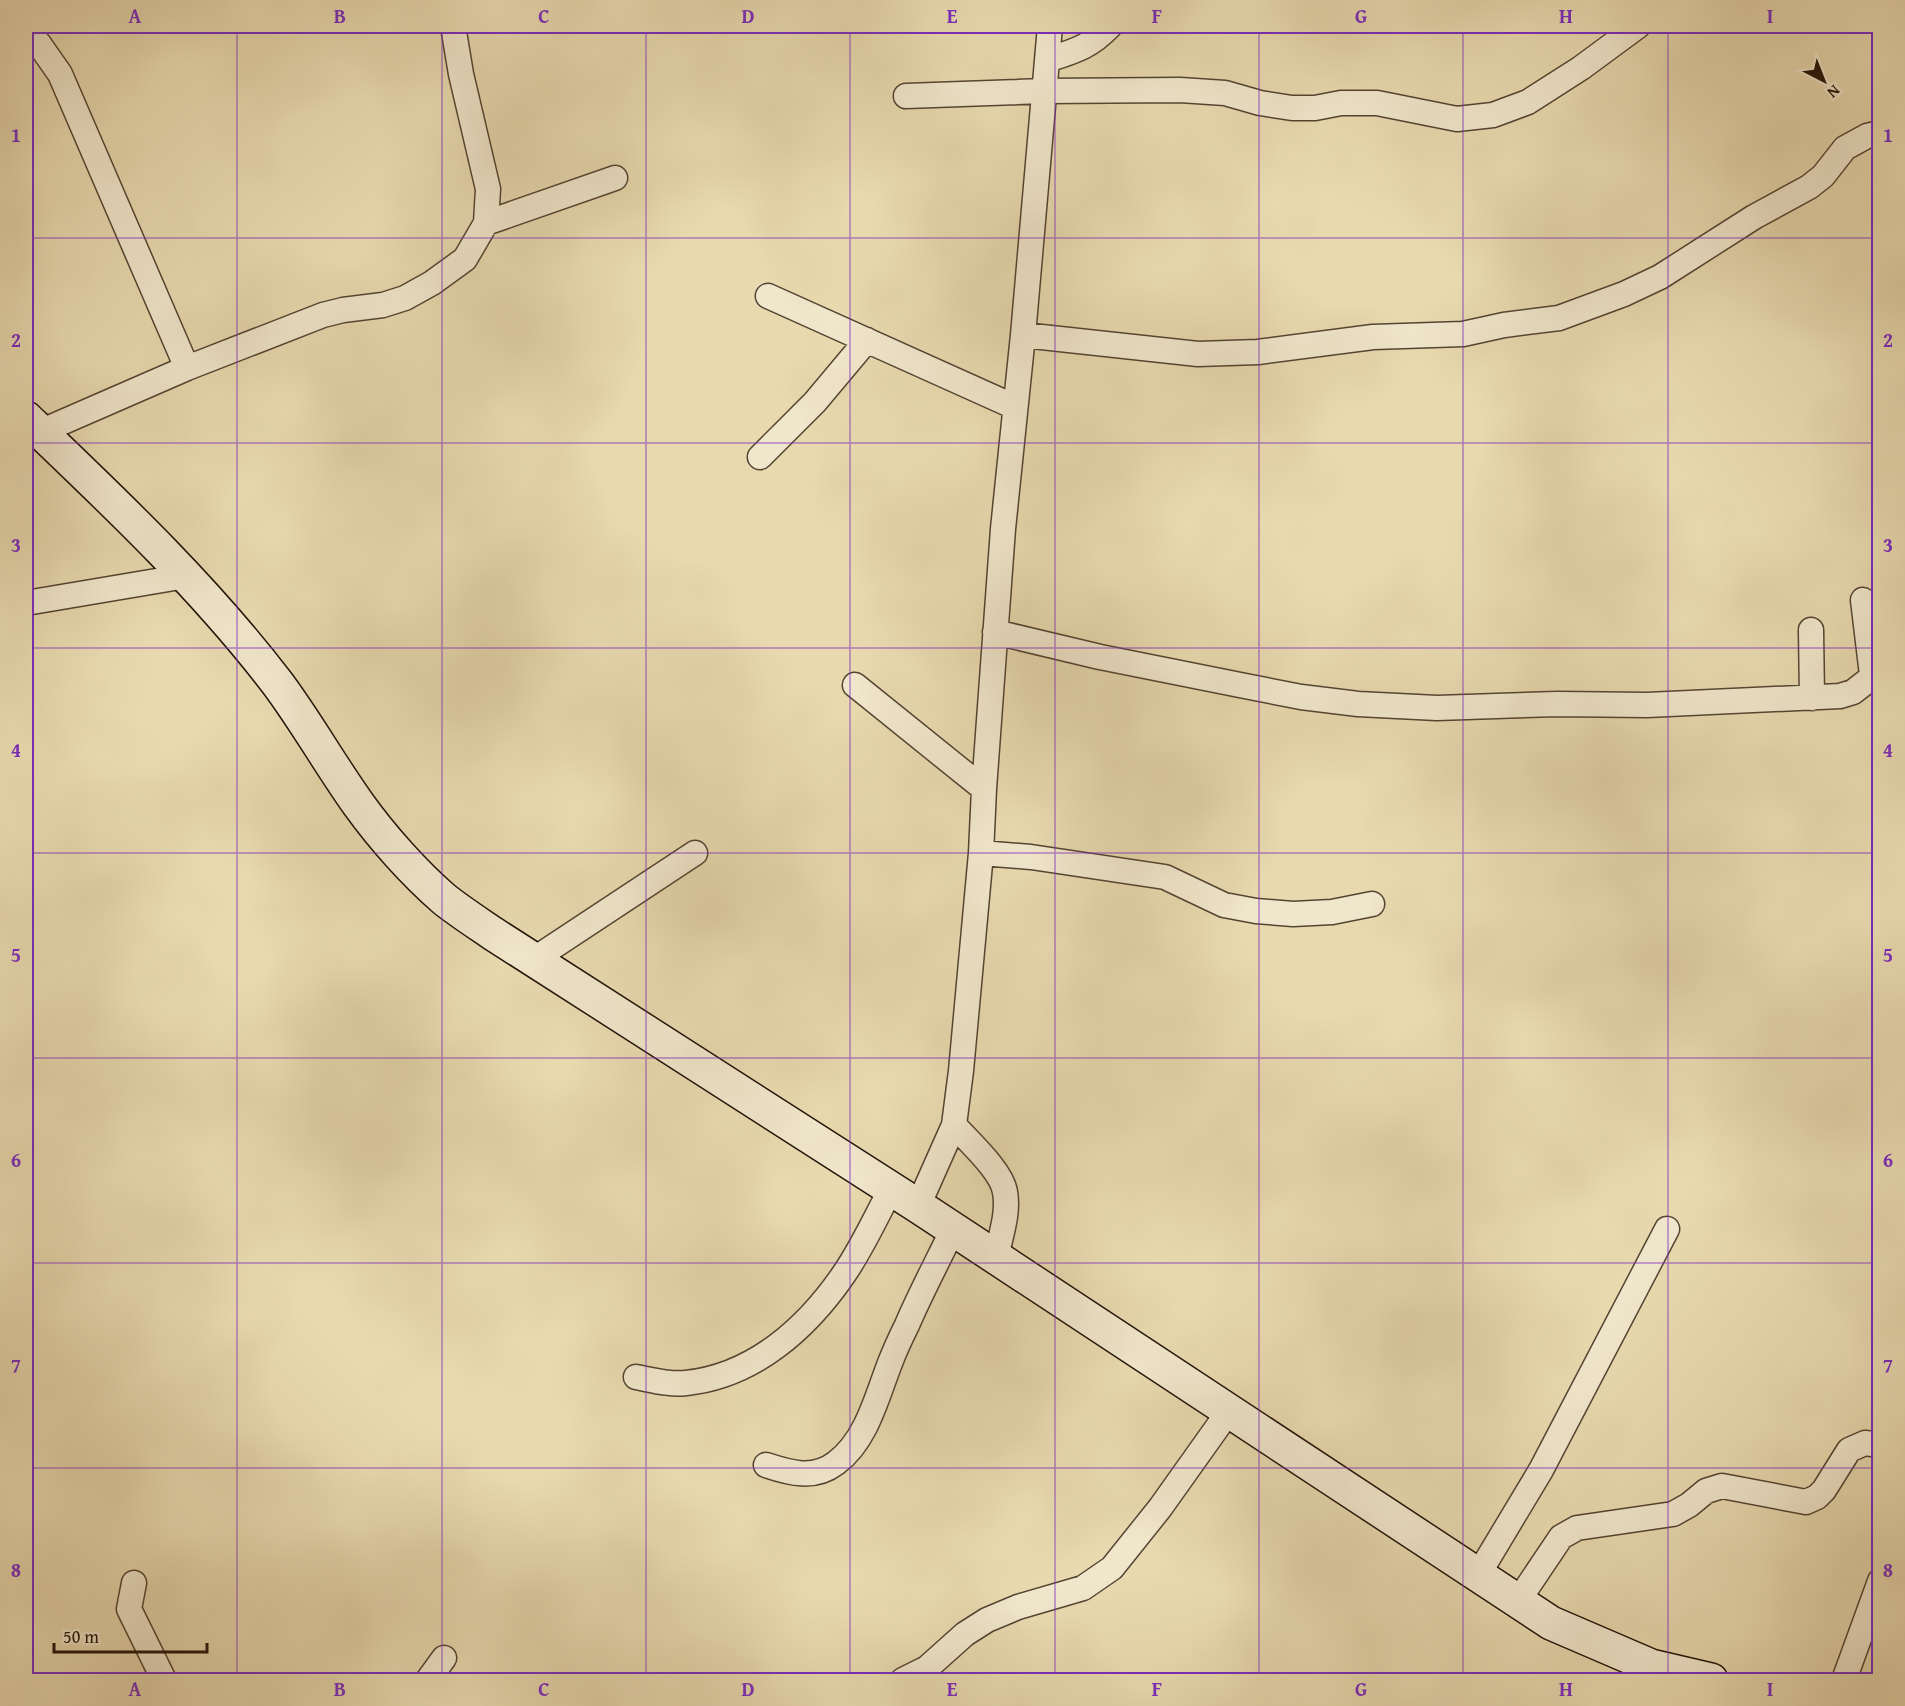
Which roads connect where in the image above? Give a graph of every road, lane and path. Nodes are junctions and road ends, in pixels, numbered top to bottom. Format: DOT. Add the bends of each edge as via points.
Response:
graph roads {
  1 [pos="453,26"];
  2 [pos="1050,26"];
  3 [pos="1110,26"];
  4 [pos="1638,26"];
  5 [pos="26,30"];
  6 [pos="1047,60"];
  7 [pos="1044,91"];
  8 [pos="906,96"];
  9 [pos="1880,133"];
  10 [pos="615,178"];
  11 [pos="486,223"];
  12 [pos="768,296"];
  13 [pos="1023,334"];
  14 [pos="867,340"];
  15 [pos="187,368"];
  16 [pos="1015,407"];
  17 [pos="33,425"];
  18 [pos="760,457"];
  19 [pos="186,576"];
  20 [pos="1863,600"];
  21 [pos="26,603"];
  22 [pos="1811,630"];
  23 [pos="995,632"];
  24 [pos="1876,673"];
  25 [pos="855,685"];
  26 [pos="1812,698"];
  27 [pos="984,789"];
  28 [pos="695,853"];
  29 [pos="981,853"];
  30 [pos="1372,904"];
  31 [pos="533,960"];
  32 [pos="954,1125"];
  33 [pos="891,1189"];
  34 [pos="918,1206"];
  35 [pos="953,1229"];
  36 [pos="1667,1230"];
  37 [pos="996,1257"];
  38 [pos="636,1377"];
  39 [pos="1229,1411"];
  40 [pos="1880,1445"];
  41 [pos="766,1465"];
  42 [pos="1478,1575"];
  43 [pos="1880,1581"];
  44 [pos="134,1583"];
  45 [pos="1518,1601"];
  46 [pos="444,1658"];
  47 [pos="164,1680"];
  48 [pos="428,1680"];
  49 [pos="903,1680"];
  50 [pos="1711,1680"];
  51 [pos="1844,1680"];
  1 -- 11 [label="street" via="488,189"];
  2 -- 6 [label="street"];
  3 -- 6 [label="street" via="1097,39"];
  4 -- 7 [label="street" via="1528,102 1493,115 1457,119 1377,103 1292,108 1225,93"];
  5 -- 15 [label="street" via="60,74"];
  6 -- 7 [label="street"];
  7 -- 8 [label="street"];
  7 -- 13 [label="street"];
  9 -- 13 [label="street" via="1845,148 1809,187 1754,217 1660,278 1559,318 1463,334 1373,337 1258,352 1198,354"];
  10 -- 11 [label="street"];
  11 -- 15 [label="street" via="465,259 405,298 323,315"];
  12 -- 14 [label="street"];
  13 -- 16 [label="street"];
  14 -- 16 [label="street"];
  14 -- 18 [label="street" via="815,402"];
  15 -- 17 [label="street"];
  16 -- 23 [label="street"];
  17 -- 19 [label="street"];
  19 -- 21 [label="street"];
  19 -- 31 [label="street" via="278,685 360,806 403,857 444,899"];
  20 -- 24 [label="street"];
  22 -- 26 [label="street"];
  23 -- 26 [label="street" via="1240,685 1358,704 1437,708"];
  23 -- 27 [label="street"];
  24 -- 26 [label="street" via="1853,692"];
  25 -- 27 [label="street"];
  27 -- 29 [label="street"];
  28 -- 31 [label="street"];
  29 -- 30 [label="street" via="1165,877 1224,905 1256,911 1303,914"];
  29 -- 32 [label="street"];
  31 -- 33 [label="street"];
  32 -- 34 [label="street"];
  32 -- 37 [label="street" via="996,1172 1005,1190 1006,1209"];
  33 -- 34 [label="street"];
  33 -- 38 [label="street" via="845,1273 800,1328 776,1348 716,1378 684,1384"];
  34 -- 35 [label="street"];
  35 -- 37 [label="street"];
  35 -- 41 [label="street" via="909,1318 873,1410 854,1444 836,1463 814,1474 790,1473"];
  36 -- 42 [label="street" via="1541,1470"];
  37 -- 39 [label="street"];
  39 -- 42 [label="street"];
  39 -- 49 [label="street" via="1112,1568 1083,1588 987,1620 927,1668"];
  40 -- 45 [label="street" via="1865,1443 1849,1450 1824,1490 1806,1502 1722,1486 1706,1491 1673,1514 1577,1528 1561,1537"];
  42 -- 45 [label="street"];
  43 -- 51 [label="street"];
  44 -- 47 [label="street" via="129,1609"];
  45 -- 50 [label="street" via="1551,1623 1651,1665"];
  46 -- 48 [label="street"];
}
